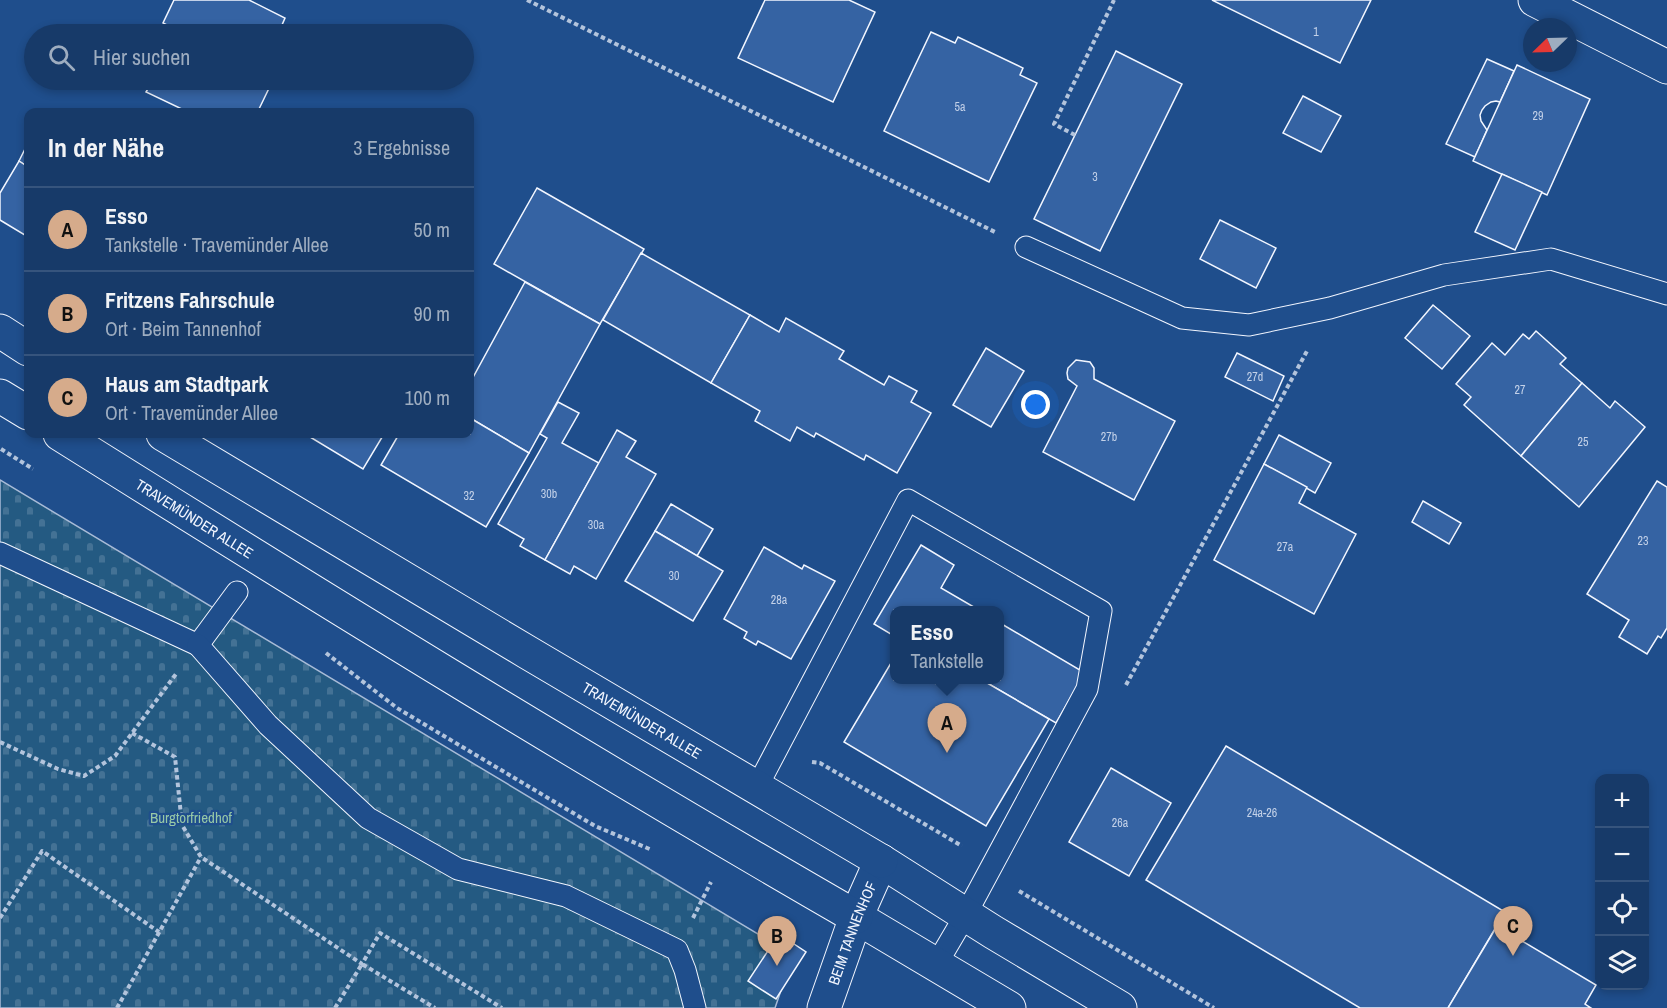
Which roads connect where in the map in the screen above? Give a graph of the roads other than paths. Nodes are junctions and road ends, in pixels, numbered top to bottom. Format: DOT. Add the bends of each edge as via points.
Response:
graph roads {
  1 [pos="1535,0"];
  2 [pos="1667,67"];
  3 [pos="1026,247"];
  4 [pos="1667,294"];
  5 [pos="0,331"];
  6 [pos="24,346"];
  7 [pos="0,396"];
  8 [pos="24,411"];
  9 [pos="66,438"];
  10 [pos="170,438"];
  11 [pos="0,554"];
  12 [pos="237,592"];
  13 [pos="198,645"];
  14 [pos="757,786"];
  15 [pos="881,861"];
  16 [pos="966,914"];
  17 [pos="856,917"];
  18 [pos="936,965"];
  19 [pos="694,1008"];
  20 [pos="824,1008"];
  21 [pos="1009,1008"];
  22 [pos="1120,1008"];
  1 -- 2 [label="main road"];
  3 -- 4 [label="lane" via="1182,318 1250,325 1330,308 1444,274 1551,259"];
  5 -- 6 [label="main road"];
  7 -- 8 [label="main road"];
  9 -- 17 [label="main road, TRAVEMÜNDER ALLEE" via="579,754"];
  10 -- 14 [label="main road, TRAVEMÜNDER ALLEE"];
  11 -- 13 [label="lane"];
  12 -- 13 [label="lane"];
  13 -- 19 [label="lane" via="268,725 368,818 458,869 566,896 677,950"];
  14 -- 15 [label="main road, TRAVEMÜNDER ALLEE"];
  14 -- 16 [label="lane" via="908,500 1101,610 1087,689"];
  15 -- 16 [label="main road, TRAVEMÜNDER ALLEE"];
  15 -- 17 [label="main road, BEIM TANNENHOF"];
  16 -- 18 [label="lane"];
  16 -- 22 [label="main road, TRAVEMÜNDER ALLEE"];
  17 -- 18 [label="main road, TRAVEMÜNDER ALLEE"];
  17 -- 20 [label="main road, BEIM TANNENHOF"];
  18 -- 21 [label="main road, TRAVEMÜNDER ALLEE"];
}
